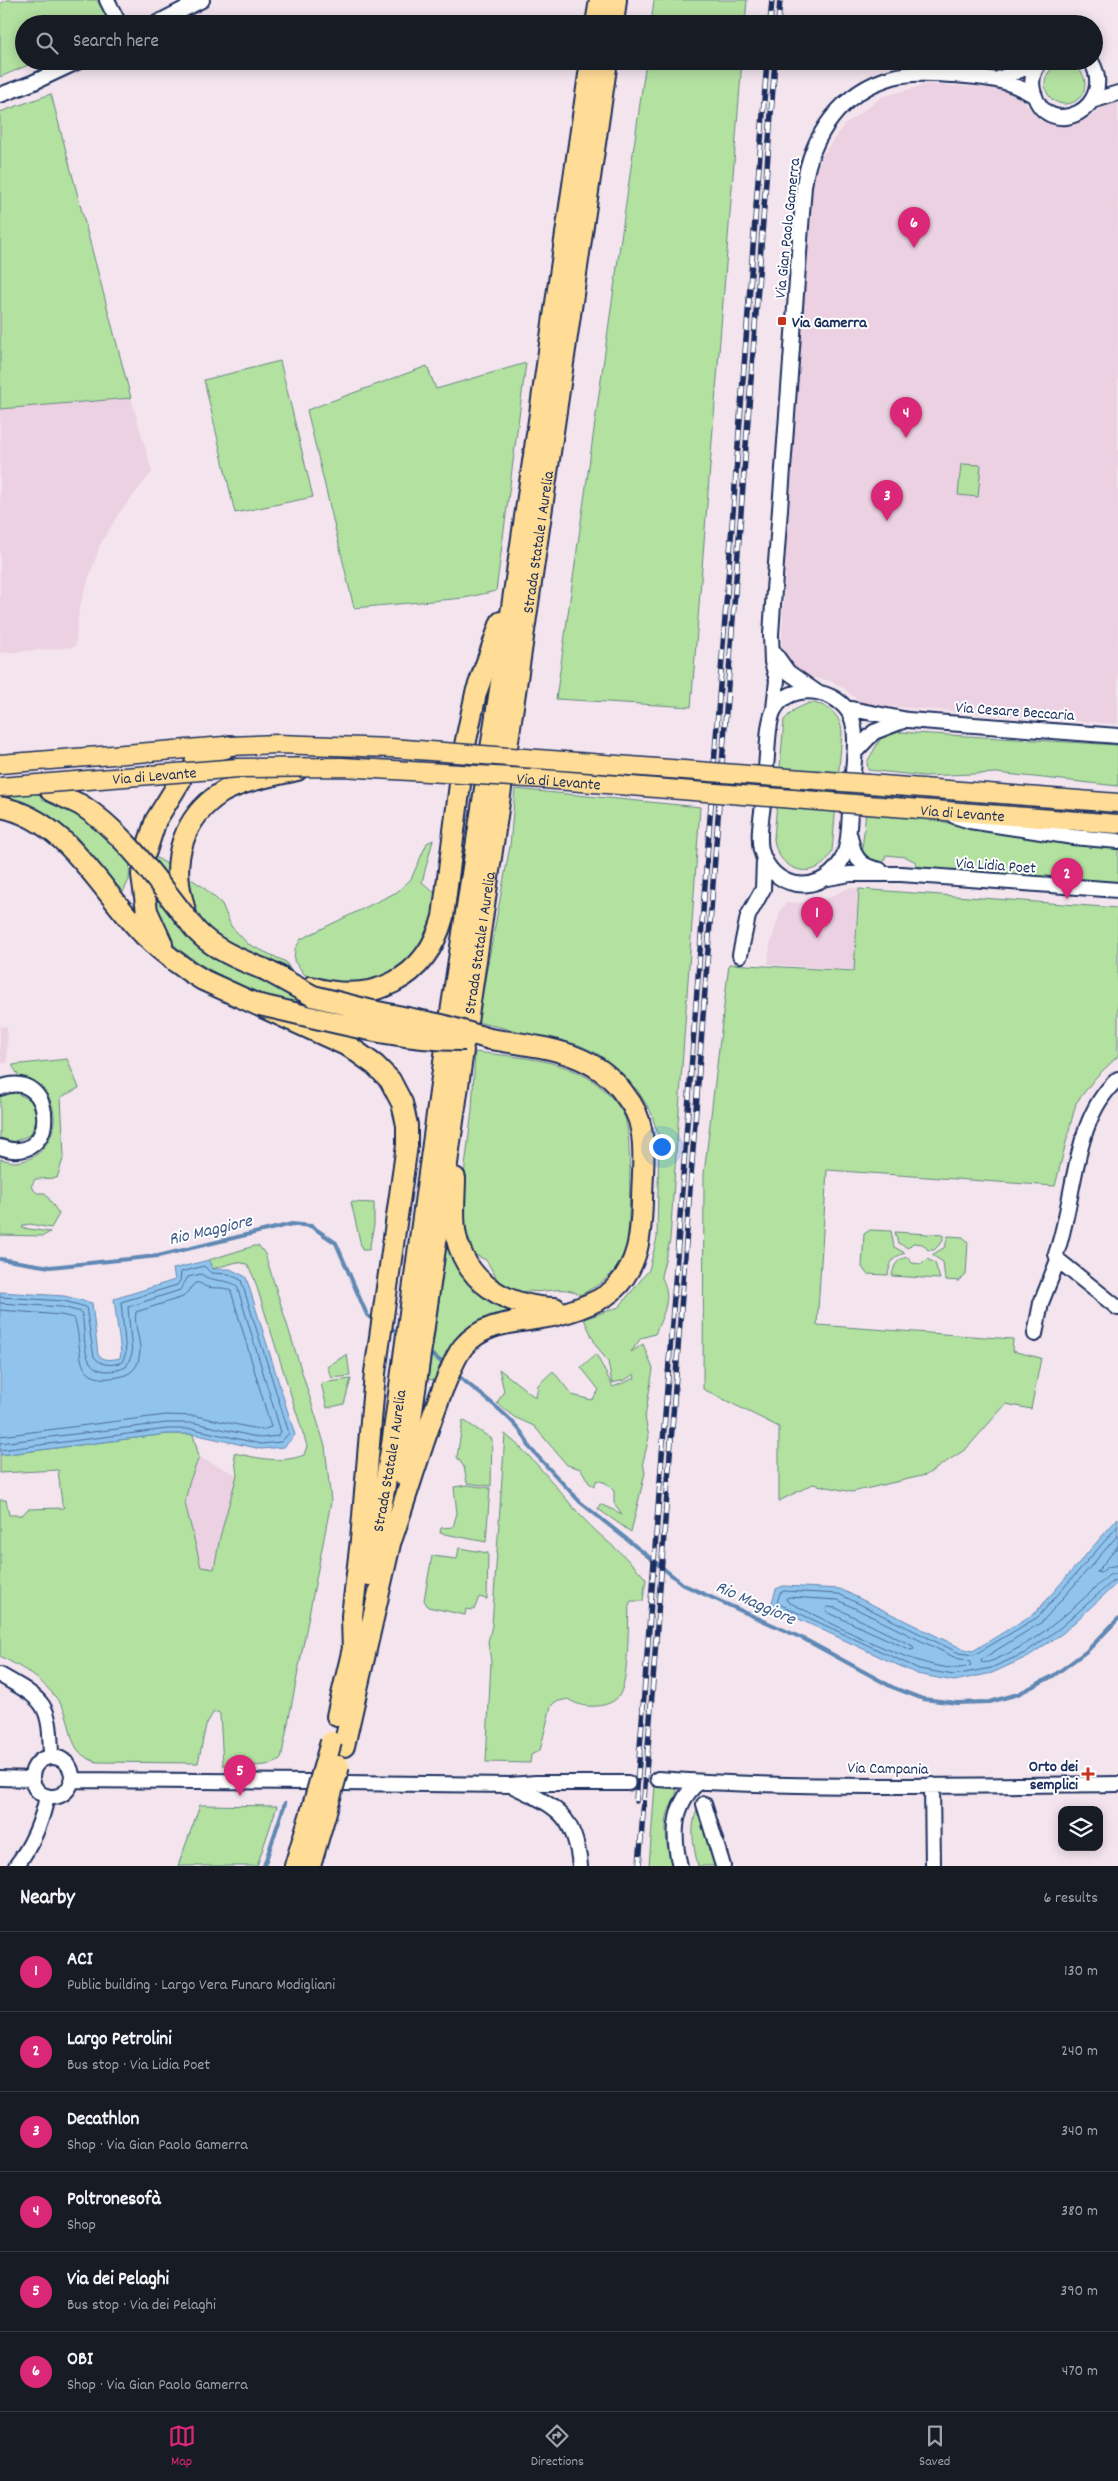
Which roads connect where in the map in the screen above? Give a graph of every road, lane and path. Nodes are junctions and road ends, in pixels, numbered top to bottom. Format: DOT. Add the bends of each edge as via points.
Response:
graph roads {
  1 [pos="107,0"];
  2 [pos="202,0"];
  3 [pos="600,0"];
  4 [pos="616,0"];
  5 [pos="114,15"];
  6 [pos="172,15"];
  7 [pos="598,15"];
  8 [pos="614,15"];
  9 [pos="60,70"];
  10 [pos="590,70"];
  11 [pos="606,70"];
  12 [pos="1020,70"];
  13 [pos="1036,70"];
  14 [pos="1095,70"];
  15 [pos="1098,76"];
  16 [pos="998,79"];
  17 [pos="1118,84"];
  18 [pos="1118,93"];
  19 [pos="0,94"];
  20 [pos="1035,96"];
  21 [pos="1095,100"];
  22 [pos="514,585"];
  23 [pos="772,649"];
  24 [pos="815,692"];
  25 [pos="846,708"];
  26 [pos="774,710"];
  27 [pos="908,720"];
  28 [pos="1118,736"];
  29 [pos="230,746"];
  30 [pos="855,752"];
  31 [pos="195,764"];
  32 [pos="314,766"];
  33 [pos="766,767"];
  34 [pos="853,773"];
  35 [pos="2,777"];
  36 [pos="180,781"];
  37 [pos="51,792"];
  38 [pos="1118,802"];
  39 [pos="762,804"];
  40 [pos="0,807"];
  41 [pos="934,810"];
  42 [pos="850,811"];
  43 [pos="1118,824"];
  44 [pos="849,831"];
  45 [pos="1118,841"];
  46 [pos="146,851"];
  47 [pos="764,860"];
  48 [pos="901,874"];
  49 [pos="142,875"];
  50 [pos="828,878"];
  51 [pos="784,880"];
  52 [pos="763,889"];
  53 [pos="1118,890"];
  54 [pos="188,920"];
  55 [pos="740,955"];
  56 [pos="171,956"];
  57 [pos="264,970"];
  58 [pos="260,1005"];
  59 [pos="490,1039"];
  60 [pos="1118,1079"];
  61 [pos="458,1080"];
  62 [pos="0,1088"];
  63 [pos="0,1147"];
  64 [pos="1058,1260"];
  65 [pos="574,1308"];
  66 [pos="1118,1308"];
  67 [pos="1035,1334"];
  68 [pos="392,1538"];
  69 [pos="353,1653"];
  70 [pos="0,1676"];
  71 [pos="338,1744"];
  72 [pos="52,1757"];
  73 [pos="0,1778"];
  74 [pos="32,1779"];
  75 [pos="71,1780"];
  76 [pos="658,1780"];
  77 [pos="310,1782"];
  78 [pos="699,1782"];
  79 [pos="343,1783"];
  80 [pos="628,1783"];
  81 [pos="1118,1784"];
  82 [pos="510,1785"];
  83 [pos="932,1785"];
  84 [pos="47,1796"];
  85 [pos="704,1804"];
  86 [pos="318,1814"];
  87 [pos="580,1865"];
  88 [pos="16,1866"];
  89 [pos="296,1866"];
  90 [pos="310,1866"];
  91 [pos="680,1866"];
  92 [pos="724,1866"];
  93 [pos="933,1866"];
  1 -- 5 [label="street"];
  2 -- 6 [label="street"];
  3 -- 7 [label="highway"];
  4 -- 8 [label="highway"];
  9 -- 19 [label="street"];
  10 -- 22 [label="highway, Strada Statale 1 Aurelia"];
  11 -- 22 [label="highway, Strada Statale 1 Aurelia" via="458,1021"];
  12 -- 16 [label="street, Via Gian Paolo Gamerra"];
  13 -- 20 [label="street" via="1032,79"];
  14 -- 15 [label="street"];
  15 -- 17 [label="street"];
  15 -- 21 [label="street"];
  16 -- 20 [label="street, Via Gian Paolo Gamerra" via="1018,85"];
  16 -- 23 [label="street, Via Gian Paolo Gamerra" via="922,74 895,76 846,103 826,124 813,146 804,186"];
  18 -- 21 [label="street, Via Gian Paolo Gamerra"];
  20 -- 21 [label="street, Via Gian Paolo Gamerra" via="1045,110 1062,117 1082,113"];
  22 -- 57 [label="highway, bridge" via="476,693 462,765 440,928 431,947 413,969 387,986 358,993 325,990"];
  23 -- 24 [label="street" via="788,672"];
  23 -- 26 [label="street, Via Gian Paolo Gamerra" via="777,680"];
  24 -- 25 [label="street" via="827,694"];
  24 -- 26 [label="street" via="794,694"];
  25 -- 27 [label="street, Via Cesare Beccaria"];
  25 -- 30 [label="street" via="854,728"];
  26 -- 33 [label="street, Via Gian Paolo Gamerra"];
  27 -- 28 [label="street, Via Cesare Beccaria"];
  27 -- 30 [label="street, Via Cesare Beccaria" via="874,732"];
  29 -- 31 [label="highway"];
  29 -- 35 [label="main road, Via di Levante"];
  29 -- 38 [label="main road, Via di Levante, bridge" via="276,744 391,748"];
  30 -- 34 [label="street"];
  32 -- 35 [label="main road, Via di Levante, bridge"];
  32 -- 41 [label="main road, Via di Levante, bridge" via="544,779"];
  32 -- 54 [label="highway, bridge" via="233,788 220,794 200,811 186,832 178,861 177,875"];
  36 -- 46 [label="highway" via="156,820"];
  37 -- 54 [label="highway, bridge" via="81,805 102,819 126,842"];
  39 -- 47 [label="street" via="760,838"];
  40 -- 56 [label="highway" via="30,817 52,832 82,861 146,937"];
  41 -- 43 [label="main road, Via di Levante"];
  41 -- 45 [label="street" via="970,822"];
  42 -- 44 [label="street"];
  44 -- 48 [label="street, Via Lidia Poet" via="853,853 860,862 869,868"];
  44 -- 50 [label="street" via="843,856"];
  47 -- 51 [label="street" via="776,876"];
  47 -- 52 [label="street"];
  48 -- 50 [label="street, Via Lidia Poet" via="850,874"];
  48 -- 53 [label="street, Via Lidia Poet"];
  49 -- 56 [label="highway" via="146,911 158,938"];
  50 -- 51 [label="street, Via Lidia Poet" via="811,884"];
  51 -- 52 [label="street"];
  52 -- 55 [label="street" via="748,916"];
  54 -- 57 [label="highway" via="218,947"];
  56 -- 58 [label="highway" via="204,980"];
  57 -- 59 [label="highway, bridge" via="319,998 434,1023"];
  58 -- 59 [label="highway, bridge" via="385,1032 458,1040"];
  58 -- 69 [label="highway, bridge" via="350,1047 383,1072 398,1095 407,1130 374,1373 352,1616"];
  59 -- 65 [label="highway" via="569,1053 593,1064 617,1085 639,1120 642,1170 638,1251 625,1276 613,1290"];
  60 -- 64 [label="street" via="1095,1107 1083,1140 1064,1233 1056,1254"];
  61 -- 65 [label="highway" via="455,1217 456,1236 464,1256 481,1282 502,1297 528,1306"];
  61 -- 68 [label="highway, Strada Statale 1 Aurelia"];
  61 -- 69 [label="highway, Strada Statale 1 Aurelia" via="454,1049 392,1445"];
  62 -- 63 [label="street" via="18,1086 31,1090 43,1105 46,1118 43,1131 30,1145 18,1150"];
  64 -- 66 [label="street"];
  64 -- 67 [label="street" via="1041,1303"];
  65 -- 68 [label="highway" via="544,1318 492,1326 475,1335 461,1350 438,1402"];
  68 -- 71 [label="highway, Strada Statale 1 Aurelia"];
  69 -- 71 [label="highway, Strada Statale 1 Aurelia"];
  70 -- 72 [label="street" via="37,1698 43,1706 50,1729"];
  71 -- 86 [label="highway, Strada Statale 1 Aurelia, bridge"];
  72 -- 74 [label="street" via="37,1764"];
  72 -- 75 [label="street" via="68,1765"];
  73 -- 74 [label="street"];
  74 -- 84 [label="street" via="36,1790"];
  75 -- 77 [label="street"];
  75 -- 84 [label="street" via="61,1795"];
  76 -- 78 [label="street, Via Campania"];
  78 -- 83 [label="street, Via Campania"];
  78 -- 91 [label="street" via="682,1800 678,1813 676,1840"];
  79 -- 82 [label="street"];
  80 -- 82 [label="street"];
  81 -- 83 [label="street, Via Campania"];
  82 -- 87 [label="street" via="543,1802 565,1819 577,1840"];
  83 -- 93 [label="street"];
  84 -- 88 [label="street" via="41,1822"];
  85 -- 92 [label="street"];
  86 -- 89 [label="highway, Strada Statale 1 Aurelia"];
  86 -- 90 [label="highway, Strada Statale 1 Aurelia"];
}
